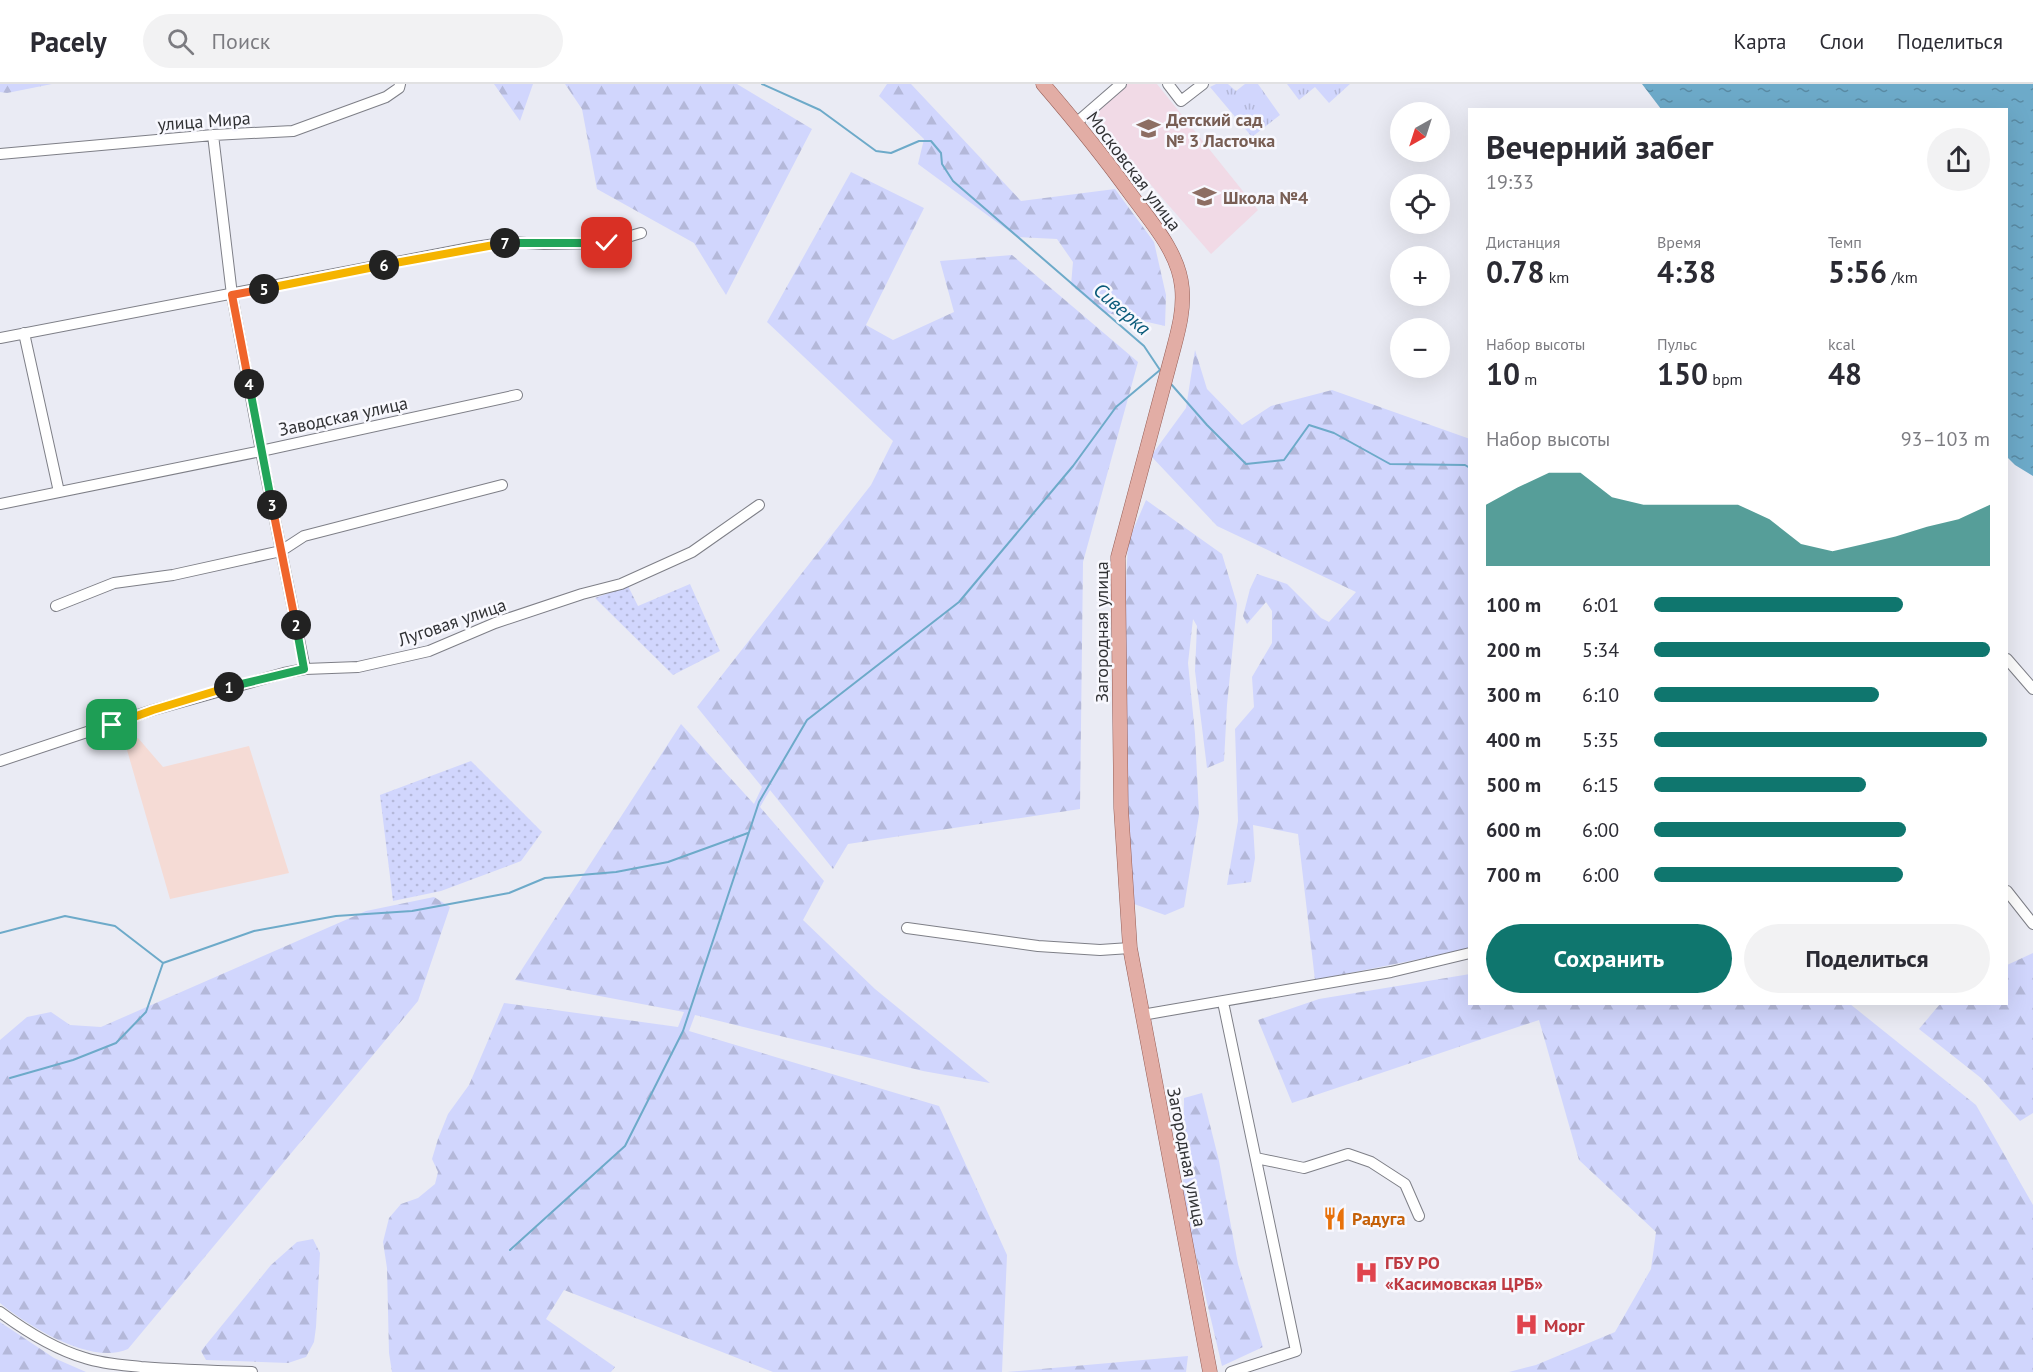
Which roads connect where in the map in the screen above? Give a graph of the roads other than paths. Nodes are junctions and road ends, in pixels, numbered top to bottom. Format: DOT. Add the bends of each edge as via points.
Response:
graph roads {
  1 [pos="400,84"];
  2 [pos="1043,84"];
  3 [pos="1120,84"];
  4 [pos="1168,84"];
  5 [pos="1203,84"];
  6 [pos="1076,123"];
  7 [pos="213,135"];
  8 [pos="0,154"];
  9 [pos="641,233"];
  10 [pos="1182,287"];
  11 [pos="232,295"];
  12 [pos="24,333"];
  13 [pos="0,338"];
  14 [pos="517,395"];
  15 [pos="261,451"];
  16 [pos="502,485"];
  17 [pos="59,492"];
  18 [pos="0,504"];
  19 [pos="759,505"];
  20 [pos="281,551"];
  21 [pos="56,606"];
  22 [pos="2008,660"];
  23 [pos="304,669"];
  24 [pos="2033,689"];
  25 [pos="0,761"];
  26 [pos="2008,892"];
  27 [pos="2033,924"];
  28 [pos="906,928"];
  29 [pos="1130,948"];
  30 [pos="1468,953"];
  31 [pos="1223,1002"];
  32 [pos="1142,1015"];
  33 [pos="1256,1158"];
  34 [pos="1419,1216"];
  35 [pos="0,1312"];
  36 [pos="252,1372"];
  37 [pos="1210,1372"];
  38 [pos="1231,1372"];
  1 -- 7 [label="street, улица Мира" via="386,97 293,131"];
  2 -- 6 [label="main road, Московская улица"];
  3 -- 6 [label="street"];
  4 -- 5 [label="street" via="1181,101"];
  6 -- 10 [label="main road, Московская улица" via="1161,234 1175,261"];
  7 -- 8 [label="street, улица Мира"];
  7 -- 11 [label="street"];
  9 -- 11 [label="street" via="607,243 509,242"];
  10 -- 29 [label="main road, Загородная улица" via="1182,316 1118,557 1121,808"];
  11 -- 12 [label="street"];
  11 -- 15 [label="street"];
  12 -- 13 [label="street"];
  12 -- 17 [label="street"];
  14 -- 15 [label="street, Заводская улица"];
  15 -- 17 [label="street, Заводская улица"];
  15 -- 20 [label="street"];
  16 -- 20 [label="street" via="304,536"];
  17 -- 18 [label="street, Заводская улица"];
  19 -- 23 [label="street, Луговая улица" via="692,552 621,584 495,623 429,651 358,667"];
  20 -- 21 [label="street" via="173,575 114,583"];
  20 -- 23 [label="street"];
  22 -- 24 [label="street"];
  23 -- 25 [label="street, Луговая улица" via="218,691"];
  26 -- 27 [label="street"];
  28 -- 29 [label="street" via="1038,946"];
  29 -- 32 [label="main road, Загородная улица"];
  30 -- 31 [label="street" via="1391,972"];
  31 -- 32 [label="street"];
  31 -- 33 [label="street"];
  32 -- 37 [label="main road, Загородная улица"];
  33 -- 34 [label="street" via="1304,1168 1348,1154 1371,1162 1405,1184"];
  33 -- 38 [label="street" via="1296,1351"];
  35 -- 36 [label="street" via="28,1333 87,1359 166,1369"];
}
